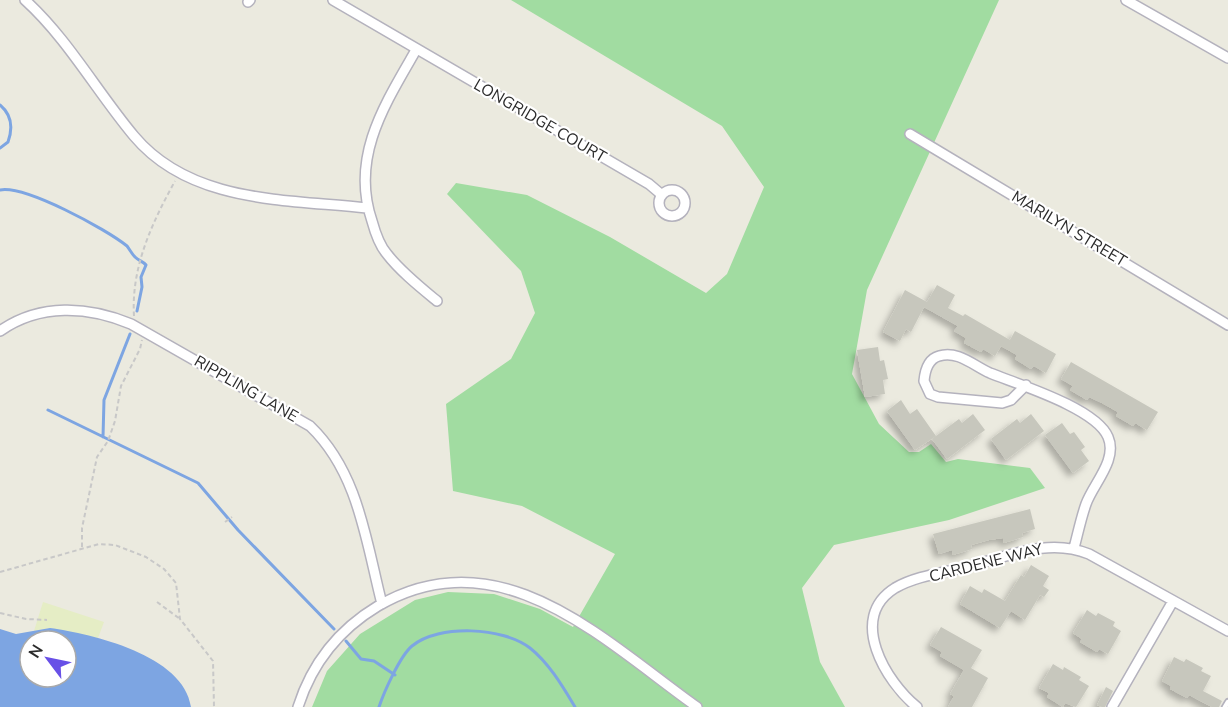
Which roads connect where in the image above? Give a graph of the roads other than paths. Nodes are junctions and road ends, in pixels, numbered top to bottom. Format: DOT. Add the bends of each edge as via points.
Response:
graph roads {
  1 [pos="26,0"];
  2 [pos="333,0"];
  3 [pos="1126,0"];
  4 [pos="416,50"];
  5 [pos="1228,58"];
  6 [pos="910,134"];
  7 [pos="662,195"];
  8 [pos="368,208"];
  9 [pos="437,301"];
  10 [pos="1228,325"];
  11 [pos="0,331"];
  12 [pos="1026,385"];
  13 [pos="1074,548"];
  14 [pos="1173,601"];
  15 [pos="382,604"];
  16 [pos="1228,631"];
  17 [pos="1228,702"];
  18 [pos="298,707"];
  19 [pos="697,707"];
  20 [pos="917,707"];
  21 [pos="1112,707"];
  22 [pos="1225,707"];
  1 -- 8 [label="street" via="142,145 180,173 221,191"];
  2 -- 4 [label="street, LONGRIDGE COURT"];
  3 -- 5 [label="street"];
  4 -- 7 [label="street, LONGRIDGE COURT"];
  4 -- 8 [label="street" via="372,133 364,173"];
  6 -- 10 [label="street, MARILYN STREET"];
  8 -- 9 [label="street" via="386,254"];
  11 -- 15 [label="street, RIPPLING LANE" via="32,315 60,310 105,314 139,328 294,415 324,440 340,461 350,483"];
  12 -- 12 [label="street" via="949,355 931,361 924,381 930,394 938,397 1002,403"];
  12 -- 13 [label="street" via="1096,422 1109,438 1110,456 1086,503"];
  13 -- 14 [label="street"];
  13 -- 20 [label="street, CARDENE WAY" via="1040,548 905,584 889,592 874,617 873,638 890,677"];
  14 -- 16 [label="street"];
  14 -- 21 [label="street"];
  15 -- 18 [label="street" via="357,620 326,651 309,678"];
  15 -- 19 [label="street" via="416,590 454,583 492,584 529,594 579,621"];
  17 -- 22 [label="lane"];
}
